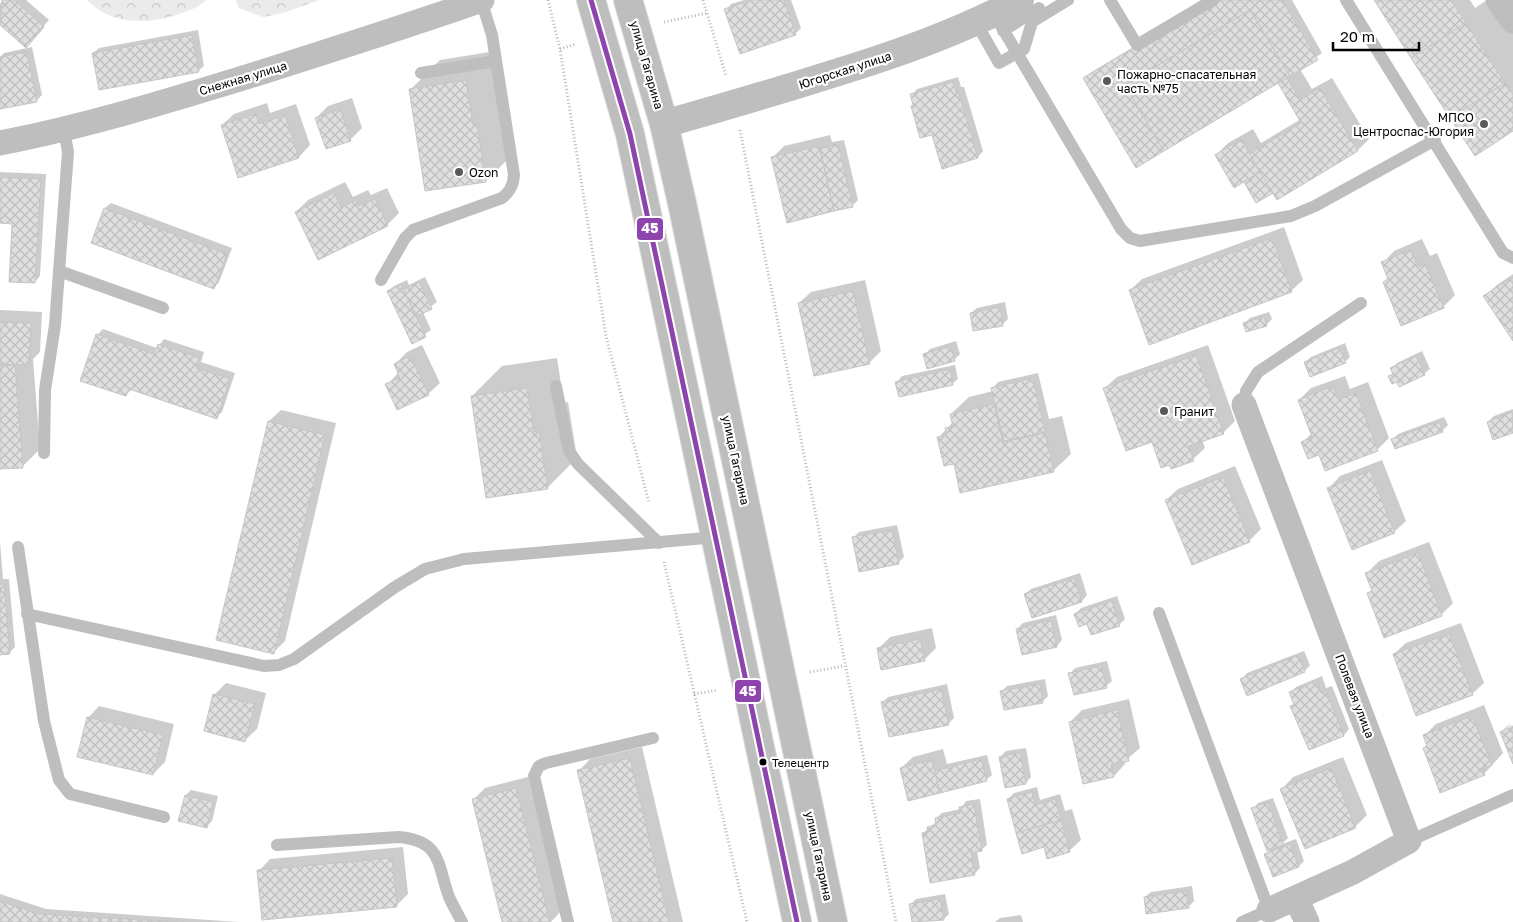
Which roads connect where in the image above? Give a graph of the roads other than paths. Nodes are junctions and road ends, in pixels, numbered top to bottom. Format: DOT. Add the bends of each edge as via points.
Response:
graph roads {
  1 [pos="482,0"];
  2 [pos="591,0"];
  3 [pos="628,0"];
  4 [pos="1020,0"];
  5 [pos="1027,0"];
  6 [pos="1052,0"];
  7 [pos="1068,0"];
  8 [pos="1110,0"];
  9 [pos="1213,0"];
  10 [pos="1346,0"];
  11 [pos="997,21"];
  12 [pos="1016,54"];
  13 [pos="496,61"];
  14 [pos="421,74"];
  15 [pos="664,124"];
  16 [pos="64,130"];
  17 [pos="630,134"];
  18 [pos="1435,140"];
  19 [pos="0,143"];
  20 [pos="1513,258"];
  21 [pos="59,271"];
  22 [pos="381,280"];
  23 [pos="1361,303"];
  24 [pos="163,308"];
  25 [pos="556,386"];
  26 [pos="1244,405"];
  27 [pos="44,454"];
  28 [pos="717,538"];
  29 [pos="659,543"];
  30 [pos="18,547"];
  31 [pos="1159,613"];
  32 [pos="27,614"];
  33 [pos="653,738"];
  34 [pos="1513,796"];
  35 [pos="164,817"];
  36 [pos="1409,841"];
  37 [pos="277,845"];
  38 [pos="1296,898"];
  39 [pos="1269,910"];
  40 [pos="462,922"];
  41 [pos="568,922"];
  42 [pos="797,922"];
  43 [pos="833,922"];
  44 [pos="1242,922"];
  45 [pos="1307,922"];
  1 -- 13 [label="lane"];
  1 -- 16 [label="street, Снежная улица" via="402,28"];
  2 -- 17 [label="main road"];
  3 -- 15 [label="main road, улица Гагарина"];
  4 -- 11 [label="main road, Югорская улица"];
  5 -- 11 [label="lane"];
  6 -- 11 [label="lane"];
  7 -- 12 [label="lane" via="1032,22 1024,49"];
  8 -- 9 [label="lane" via="1137,45"];
  10 -- 18 [label="lane"];
  11 -- 12 [label="lane"];
  11 -- 12 [label="lane" via="978,26 999,63"];
  11 -- 15 [label="main road, Югорская улица"];
  12 -- 18 [label="lane" via="1121,229 1130,238 1140,241 1291,216"];
  13 -- 14 [label="lane"];
  13 -- 22 [label="lane" via="514,175 510,192 502,198 413,230"];
  15 -- 17 [label="main road, Югорская улица"];
  15 -- 43 [label="main road, улица Гагарина"];
  16 -- 19 [label="street, Снежная улица"];
  16 -- 21 [label="lane" via="68,152"];
  17 -- 28 [label="main road"];
  18 -- 20 [label="lane" via="1503,252"];
  21 -- 24 [label="lane"];
  21 -- 27 [label="lane" via="45,390"];
  23 -- 26 [label="lane" via="1262,368 1250,381"];
  25 -- 29 [label="lane" via="569,451 578,464"];
  26 -- 36 [label="street, Полевая улица"];
  28 -- 29 [label="lane"];
  28 -- 42 [label="main road"];
  29 -- 32 [label="lane" via="442,563 395,587 294,659 279,665 264,666"];
  30 -- 32 [label="lane"];
  31 -- 39 [label="lane"];
  32 -- 35 [label="lane" via="44,721 59,780 70,794"];
  33 -- 41 [label="lane" via="546,763 536,771 534,776"];
  34 -- 36 [label="lane"];
  36 -- 38 [label="street"];
  37 -- 40 [label="lane" via="414,838 428,845 437,855 450,898"];
  38 -- 39 [label="street"];
  38 -- 45 [label="street"];
  39 -- 44 [label="lane"];
}
